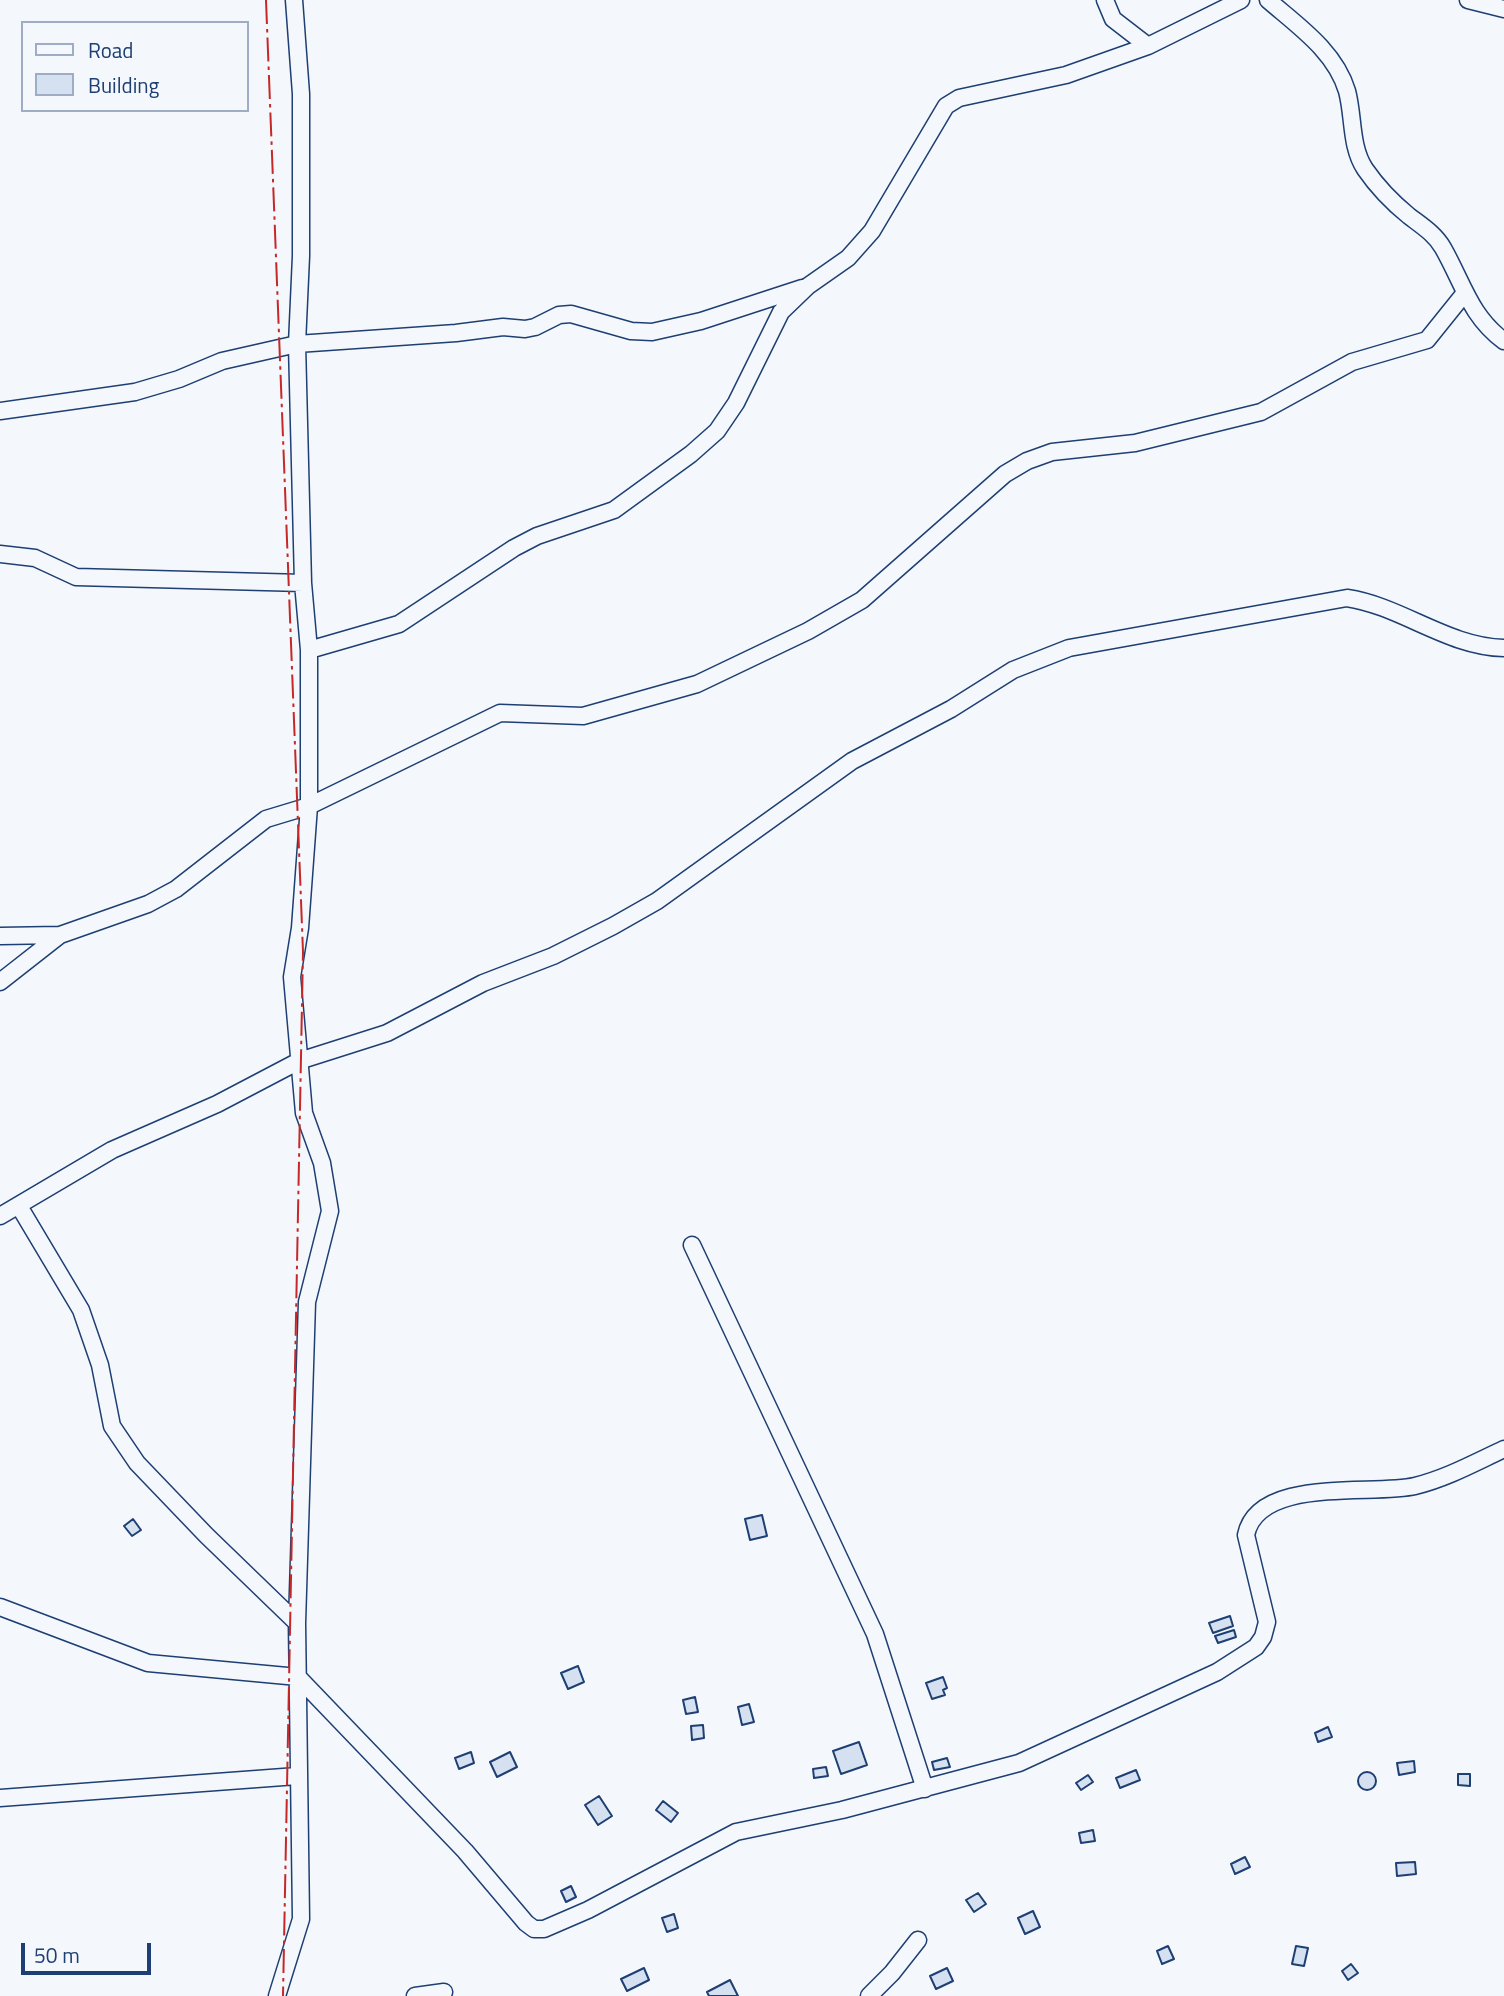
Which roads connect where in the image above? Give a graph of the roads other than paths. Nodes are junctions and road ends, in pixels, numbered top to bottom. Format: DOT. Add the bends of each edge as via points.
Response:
graph roads {
  1 [pos="294,0"];
  2 [pos="1105,0"];
  3 [pos="1241,0"];
  4 [pos="1268,0"];
  5 [pos="1468,0"];
  6 [pos="1504,9"];
  7 [pos="1148,46"];
  8 [pos="808,286"];
  9 [pos="1464,294"];
  10 [pos="1504,341"];
  11 [pos="297,344"];
  12 [pos="0,411"];
  13 [pos="0,554"];
  14 [pos="303,583"];
  15 [pos="1504,648"];
  16 [pos="309,650"];
  17 [pos="309,806"];
  18 [pos="60,935"];
  19 [pos="0,936"];
  20 [pos="0,982"];
  21 [pos="299,1060"];
  22 [pos="19,1206"];
  23 [pos="0,1216"];
  24 [pos="692,1245"];
  25 [pos="1504,1449"];
  26 [pos="0,1607"];
  27 [pos="297,1623"];
  28 [pos="298,1677"];
  29 [pos="297,1776"];
  30 [pos="925,1789"];
  31 [pos="0,1798"];
  32 [pos="918,1940"];
  33 [pos="444,1992"];
  34 [pos="276,1996"];
  35 [pos="415,1996"];
  36 [pos="869,1996"];
  1 -- 11 [label="street" via="301,94"];
  2 -- 7 [label="street" via="1113,19"];
  3 -- 7 [label="street"];
  4 -- 9 [label="street" via="1336,65 1347,91 1358,155 1408,215 1443,248"];
  5 -- 6 [label="street"];
  7 -- 8 [label="street" via="1066,75 958,98 946,106 872,231 848,258"];
  8 -- 11 [label="street" via="652,332 631,331 571,314 524,329"];
  8 -- 16 [label="street" via="781,312 718,431 691,454 614,510 514,548 399,624"];
  9 -- 10 [label="street" via="1485,326"];
  9 -- 17 [label="street" via="1427,340 1352,362 1261,412 1135,443 1052,452 1027,461 1005,474 862,600 697,684 583,716 500,713"];
  11 -- 12 [label="street" via="222,361 135,392"];
  11 -- 14 [label="street"];
  13 -- 14 [label="street" via="35,558 76,577"];
  14 -- 16 [label="street"];
  15 -- 21 [label="street" via="1483,647 1347,598 1069,648 1013,670 852,761 657,901 613,926 483,982 387,1033"];
  16 -- 17 [label="street"];
  17 -- 18 [label="street" via="266,819 167,894"];
  17 -- 21 [label="street" via="292,977"];
  18 -- 19 [label="street"];
  18 -- 20 [label="street"];
  21 -- 22 [label="street" via="218,1104 112,1150"];
  21 -- 27 [label="street" via="304,1113 323,1163 330,1211 307,1302"];
  22 -- 23 [label="street"];
  22 -- 27 [label="street" via="81,1310 100,1366 112,1426 137,1464"];
  24 -- 30 [label="street" via="875,1634"];
  25 -- 30 [label="street" via="1451,1475 1413,1486 1301,1493 1278,1501 1256,1515 1246,1535 1267,1622 1256,1647 1217,1671 1020,1763"];
  26 -- 28 [label="street" via="148,1663"];
  27 -- 28 [label="street"];
  28 -- 29 [label="street"];
  28 -- 30 [label="street" via="534,1929 589,1910 729,1834"];
  29 -- 31 [label="street"];
  29 -- 34 [label="street" via="301,1919"];
  32 -- 36 [label="street"];
  33 -- 35 [label="street"];
}
